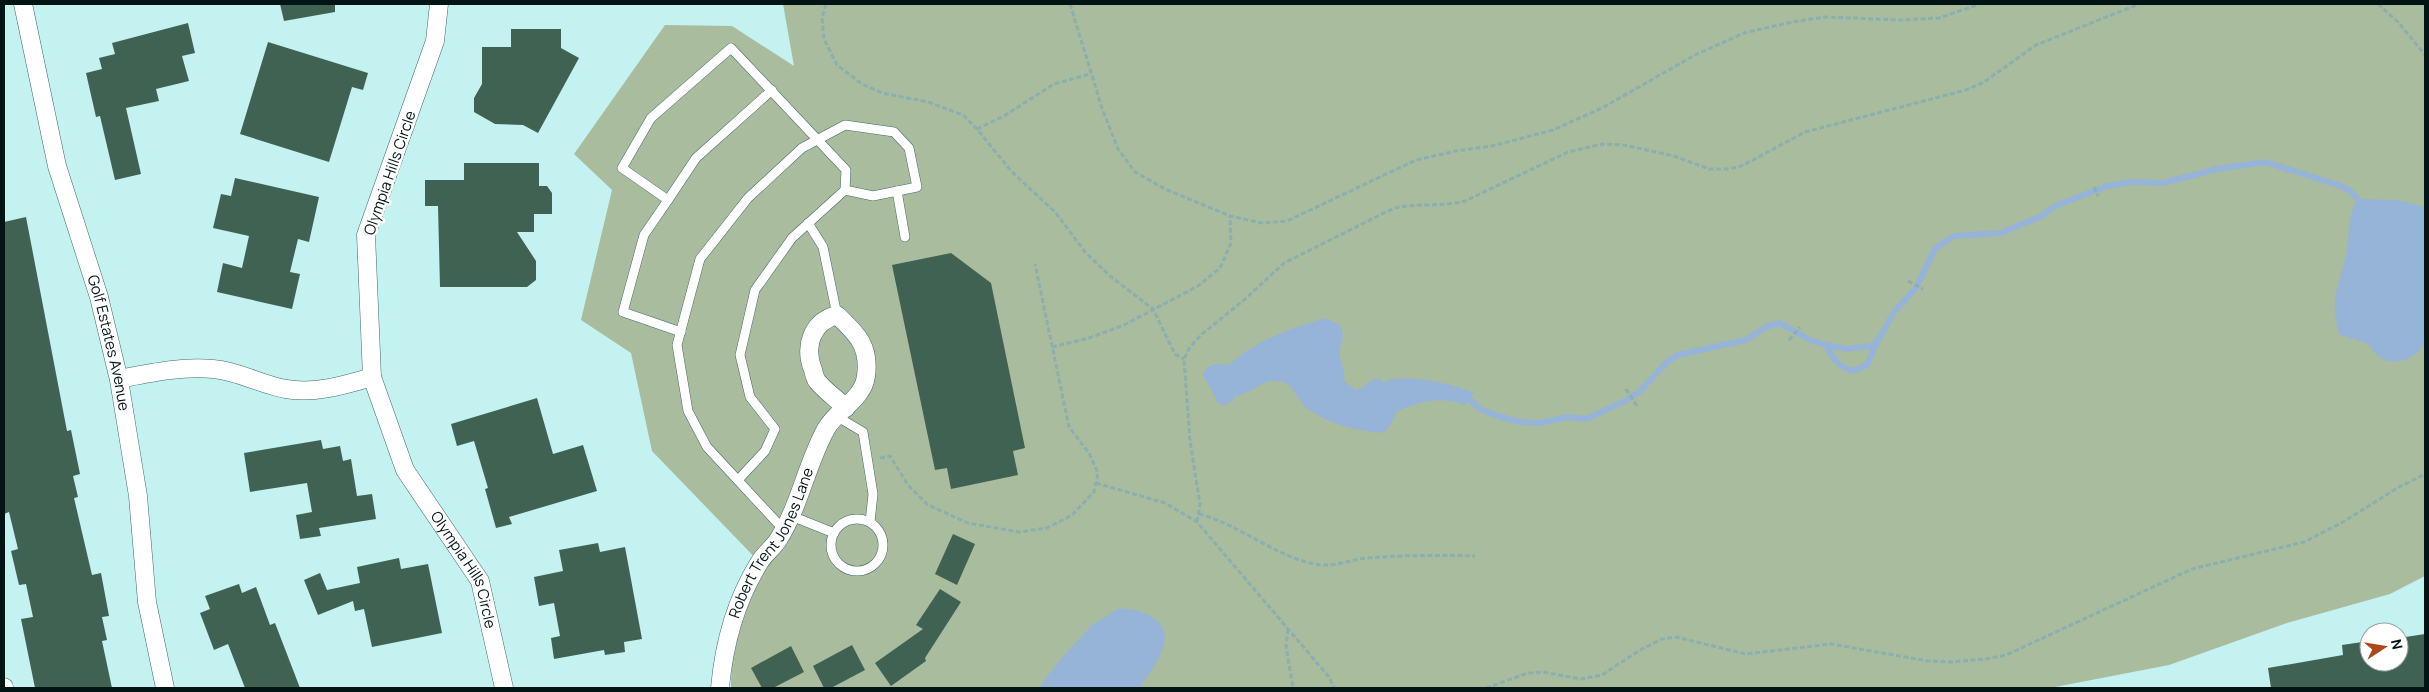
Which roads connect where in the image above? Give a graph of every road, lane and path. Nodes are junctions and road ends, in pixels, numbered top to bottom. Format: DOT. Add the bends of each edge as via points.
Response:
graph roads {
  1 [pos="23,4"];
  2 [pos="439,4"];
  3 [pos="826,4"];
  4 [pos="1070,4"];
  5 [pos="1980,4"];
  6 [pos="2139,4"];
  7 [pos="2378,4"];
  8 [pos="2425,55"];
  9 [pos="1090,74"];
  10 [pos="772,90"];
  11 [pos="977,129"];
  12 [pos="819,139"];
  13 [pos="2094,187"];
  14 [pos="845,190"];
  15 [pos="897,191"];
  16 [pos="2098,196"];
  17 [pos="668,200"];
  18 [pos="1230,216"];
  19 [pos="808,223"];
  20 [pos="905,237"];
  21 [pos="1034,264"];
  22 [pos="1908,281"];
  23 [pos="1923,289"];
  24 [pos="1153,309"];
  25 [pos="837,315"];
  26 [pos="1800,327"];
  27 [pos="681,332"];
  28 [pos="1789,340"];
  29 [pos="1052,347"];
  30 [pos="1184,358"];
  31 [pos="372,377"];
  32 [pos="119,379"];
  33 [pos="1626,389"];
  34 [pos="1637,406"];
  35 [pos="841,412"];
  36 [pos="867,461"];
  37 [pos="2425,474"];
  38 [pos="738,480"];
  39 [pos="1096,483"];
  40 [pos="1198,514"];
  41 [pos="786,522"];
  42 [pos="870,522"];
  43 [pos="1197,522"];
  44 [pos="834,533"];
  45 [pos="1475,556"];
  46 [pos="1288,629"];
  47 [pos="165,688"];
  48 [pos="504,688"];
  49 [pos="720,688"];
  50 [pos="1293,688"];
  51 [pos="1334,688"];
  52 [pos="1486,688"];
  1 -- 32 [label="street, Golf Estates Avenue" via="57,166 94,279"];
  2 -- 31 [label="street, Olympia Hills Circle" via="435,41 366,234"];
  3 -- 11 [label="path" via="822,18 824,39 837,65 862,84 882,93 928,102 962,115"];
  4 -- 9 [label="path"];
  5 -- 18 [label="path" via="1939,18 1824,17 1744,33 1695,56 1602,108 1553,130 1492,146 1416,160 1287,221 1262,222"];
  6 -- 30 [label="path" via="2036,45 1984,82 1966,90 1805,132 1739,167 1709,169 1648,149 1603,144 1568,152 1465,201 1394,208 1284,263 1202,334"];
  7 -- 8 [label="path" via="2398,22"];
  9 -- 11 [label="path" via="1054,84"];
  9 -- 18 [label="path" via="1118,149 1135,172 1165,189"];
  10 -- 12 [label="lane"];
  10 -- 17 [label="lane" via="696,158"];
  10 -- 17 [label="lane" via="731,48 651,118 622,168"];
  11 -- 24 [label="path" via="1011,171 1056,213 1085,252"];
  12 -- 14 [label="lane" via="846,170"];
  12 -- 15 [label="lane" via="845,125 894,132 909,148 917,187"];
  12 -- 27 [label="lane" via="802,148 748,198 700,259"];
  13 -- 16 [label="path"];
  14 -- 15 [label="lane" via="873,196"];
  14 -- 19 [label="lane"];
  15 -- 20 [label="lane"];
  17 -- 27 [label="lane" via="644,234 623,312"];
  18 -- 24 [label="path" via="1231,243 1220,268 1198,286"];
  19 -- 25 [label="lane" via="823,247"];
  19 -- 38 [label="lane" via="792,238 755,290 740,355 750,397 775,429 765,451"];
  21 -- 29 [label="path"];
  22 -- 23 [label="path"];
  24 -- 29 [label="path" via="1124,325"];
  24 -- 30 [label="path" via="1175,354"];
  25 -- 35 [label="street, Robert Trent Jones Lane" via="861,340 867,355 862,391"];
  25 -- 35 [label="street" via="815,327 808,358 816,380"];
  26 -- 28 [label="path"];
  27 -- 38 [label="lane" via="677,345 688,411 707,447"];
  29 -- 39 [label="path" via="1069,426 1089,453 1098,473"];
  30 -- 40 [label="path" via="1190,442 1200,504"];
  31 -- 32 [label="street" via="304,391 285,389 239,373 214,369 188,368"];
  31 -- 48 [label="street, Olympia Hills Circle" via="405,470 480,581"];
  32 -- 47 [label="street, Golf Estates Avenue" via="138,496 147,602"];
  33 -- 34 [label="path"];
  35 -- 36 [label="lane" via="862,432"];
  35 -- 41 [label="street, Robert Trent Jones Lane" via="831,420 820,439"];
  36 -- 39 [label="path" via="890,456 908,485 928,505 968,522 1019,532 1047,528 1072,515 1094,492"];
  36 -- 42 [label="lane" via="873,494"];
  37 -- 52 [label="path" via="2304,542 2192,569 2006,655 1967,662 1928,661 1831,644 1746,654 1676,637 1662,639 1640,650 1602,676 1581,679 1536,672"];
  38 -- 41 [label="lane"];
  39 -- 43 [label="path" via="1166,503"];
  40 -- 43 [label="path"];
  40 -- 45 [label="path" via="1313,564 1327,566 1392,556"];
  41 -- 44 [label="lane"];
  41 -- 49 [label="street, Robert Trent Jones Lane" via="778,540 760,561 736,610 727,636"];
  42 -- 44 [label="lane" via="862,519 846,522"];
  42 -- 44 [label="lane" via="881,535 882,552 865,569 857,571 841,565 832,550"];
  43 -- 46 [label="path"];
  46 -- 50 [label="path" via="1286,646"];
  46 -- 51 [label="path" via="1329,677"];
}
